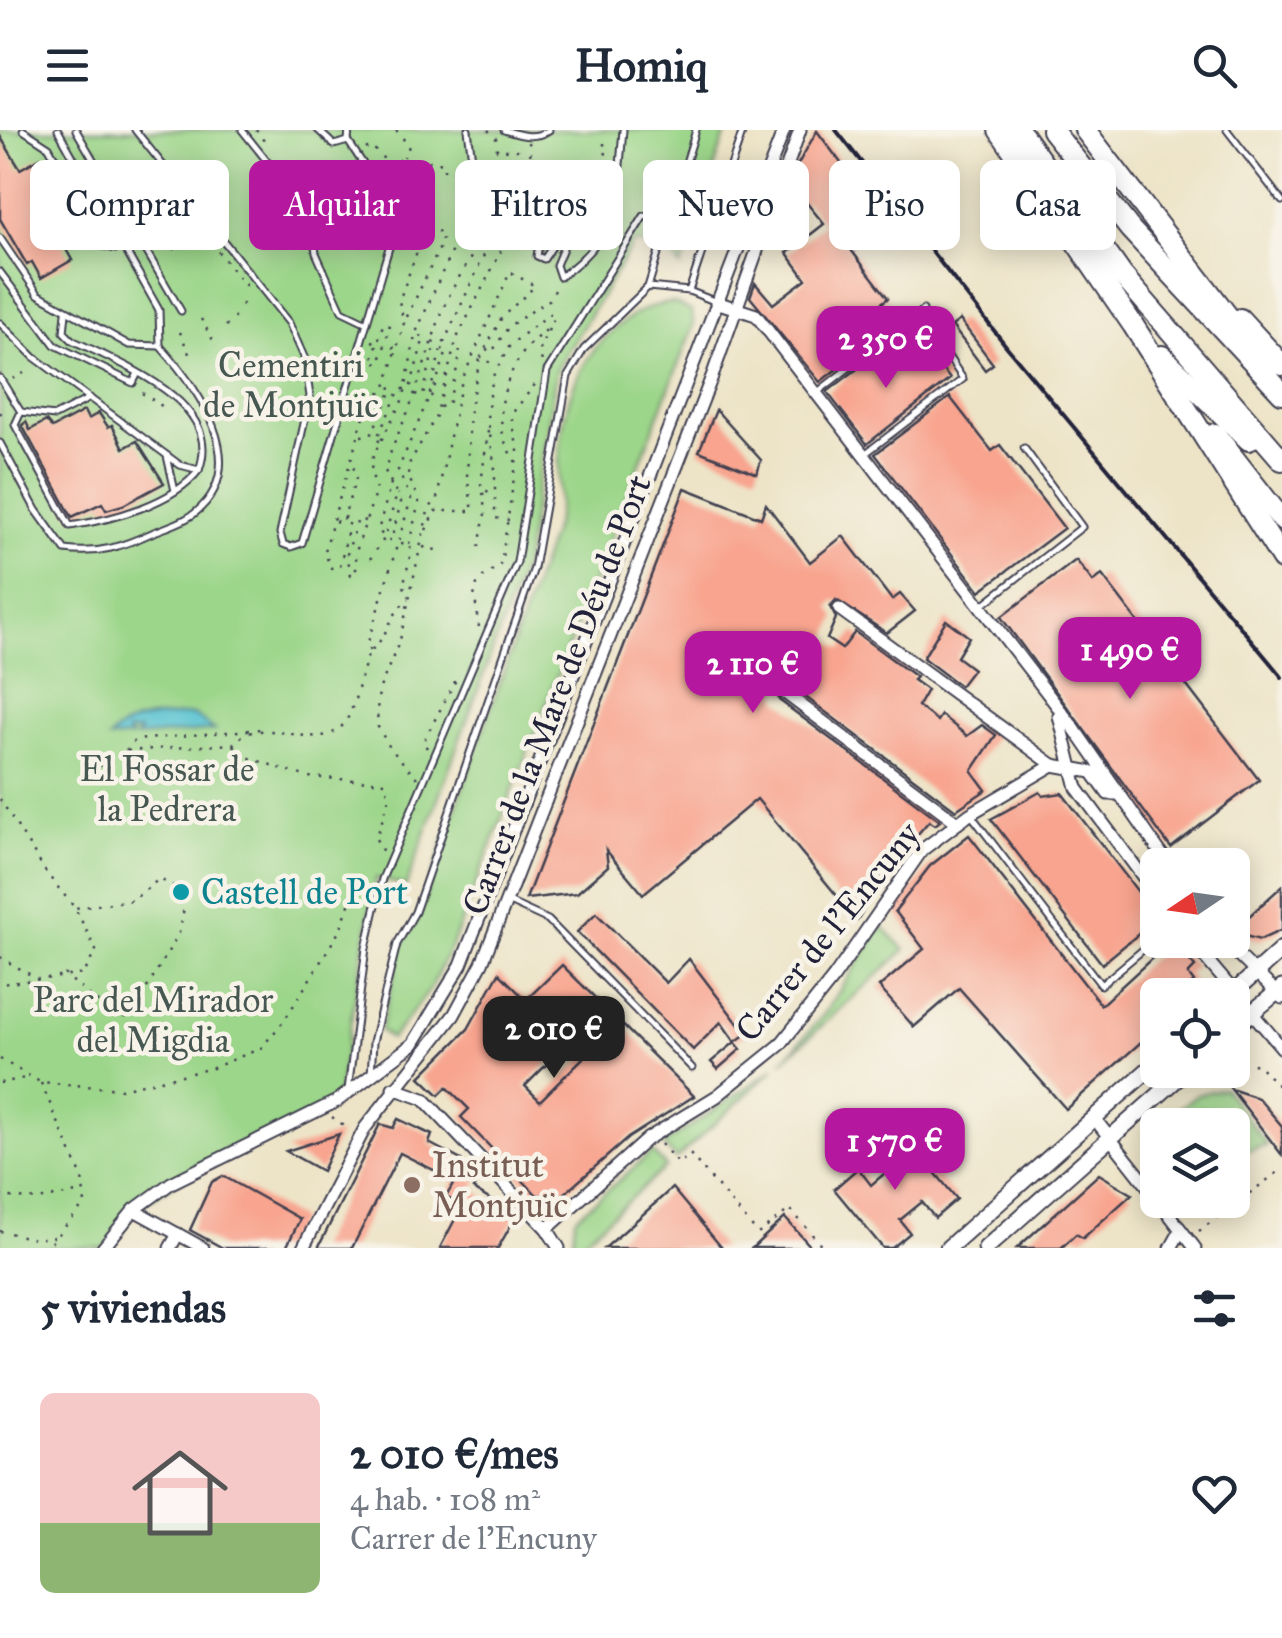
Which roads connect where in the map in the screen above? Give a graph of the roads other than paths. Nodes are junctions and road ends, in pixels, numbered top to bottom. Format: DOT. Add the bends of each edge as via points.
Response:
graph roads {
  1 [pos="24,130"];
  2 [pos="58,130"];
  3 [pos="76,130"];
  4 [pos="135,130"];
  5 [pos="242,130"];
  6 [pos="318,130"];
  7 [pos="348,130"];
  8 [pos="468,130"];
  9 [pos="504,130"];
  10 [pos="550,130"];
  11 [pos="624,130"];
  12 [pos="696,130"];
  13 [pos="743,130"];
  14 [pos="784,130"];
  15 [pos="800,130"];
  16 [pos="999,130"];
  17 [pos="1019,130"];
  18 [pos="1052,130"];
  19 [pos="1085,130"];
  20 [pos="1227,130"];
  21 [pos="348,141"];
  22 [pos="57,160"];
  23 [pos="75,160"];
  24 [pos="688,160"];
  25 [pos="1282,201"];
  26 [pos="643,218"];
  27 [pos="0,238"];
  28 [pos="1175,248"];
  29 [pos="125,250"];
  30 [pos="661,250"];
  31 [pos="0,272"];
  32 [pos="648,287"];
  33 [pos="690,291"];
  34 [pos="716,302"];
  35 [pos="738,309"];
  36 [pos="923,310"];
  37 [pos="181,311"];
  38 [pos="66,312"];
  39 [pos="367,322"];
  40 [pos="0,323"];
  41 [pos="1134,325"];
  42 [pos="940,344"];
  43 [pos="160,346"];
  44 [pos="1155,358"];
  45 [pos="1282,365"];
  46 [pos="138,373"];
  47 [pos="0,378"];
  48 [pos="1282,384"];
  49 [pos="1282,393"];
  50 [pos="817,394"];
  51 [pos="90,398"];
  52 [pos="21,412"];
  53 [pos="0,442"];
  54 [pos="1024,448"];
  55 [pos="167,456"];
  56 [pos="864,456"];
  57 [pos="1282,460"];
  58 [pos="199,470"];
  59 [pos="1282,471"];
  60 [pos="175,492"];
  61 [pos="1282,520"];
  62 [pos="1282,559"];
  63 [pos="979,608"];
  64 [pos="839,609"];
  65 [pos="786,693"];
  66 [pos="1056,708"];
  67 [pos="1053,766"];
  68 [pos="1070,768"];
  69 [pos="1118,794"];
  70 [pos="970,814"];
  71 [pos="958,823"];
  72 [pos="1156,848"];
  73 [pos="1140,865"];
  74 [pos="506,901"];
  75 [pos="1282,950"];
  76 [pos="1140,952"];
  77 [pos="1205,958"];
  78 [pos="1243,958"];
  79 [pos="1258,971"];
  80 [pos="1222,978"];
  81 [pos="1250,978"];
  82 [pos="1280,993"];
  83 [pos="1250,1008"];
  84 [pos="1253,1011"];
  85 [pos="1250,1014"];
  86 [pos="1282,1048"];
  87 [pos="692,1068"];
  88 [pos="371,1075"];
  89 [pos="1140,1077"];
  90 [pos="393,1088"];
  91 [pos="1167,1088"];
  92 [pos="349,1092"];
  93 [pos="1094,1118"];
  94 [pos="1111,1138"];
  95 [pos="1140,1176"];
  96 [pos="134,1210"];
  97 [pos="1172,1218"];
  98 [pos="547,1228"];
  99 [pos="1182,1230"];
  100 [pos="178,1234"];
  101 [pos="103,1248"];
  102 [pos="170,1248"];
  103 [pos="203,1248"];
  104 [pos="303,1248"];
  105 [pos="559,1248"];
  106 [pos="948,1248"];
  107 [pos="986,1248"];
  108 [pos="1171,1248"];
  109 [pos="1196,1248"];
  1 -- 22 [label="lane" via="49,146"];
  2 -- 23 [label="lane"];
  3 -- 37 [label="lane"];
  4 -- 39 [label="lane" via="289,323 304,357 310,396 280,533 292,548 302,542"];
  5 -- 39 [label="lane" via="311,216 316,253 342,311"];
  6 -- 21 [label="lane" via="334,145"];
  7 -- 21 [label="lane"];
  8 -- 11 [label="lane" via="472,158 460,232 466,235 483,208 490,172 496,174 498,238 508,242 526,212 533,176 545,221 537,256 544,258 573,224 556,265 560,276 594,246 614,213"];
  9 -- 10 [label="lane" via="540,136"];
  12 -- 24 [label="lane"];
  13 -- 33 [label="lane"];
  14 -- 34 [label="street, Carrer de la Mare de Déu de Port"];
  15 -- 35 [label="street, Carrer de la Mare de Déu de Port"];
  16 -- 41 [label="highway"];
  17 -- 57 [label="highway" via="1133,289"];
  18 -- 49 [label="highway" via="1130,229"];
  19 -- 28 [label="highway"];
  20 -- 25 [label="lane"];
  21 -- 39 [label="lane" via="398,217"];
  26 -- 92 [label="lane" via="547,372 517,562 390,858 366,948"];
  27 -- 38 [label="lane" via="38,294"];
  28 -- 45 [label="highway"];
  28 -- 48 [label="highway"];
  29 -- 43 [label="lane" via="159,310"];
  30 -- 32 [label="lane"];
  31 -- 46 [label="lane" via="55,346 132,382"];
  32 -- 33 [label="lane"];
  32 -- 88 [label="lane" via="584,349 568,376 534,568 415,912 397,944"];
  33 -- 34 [label="lane"];
  34 -- 35 [label="street"];
  34 -- 88 [label="street, Carrer de la Mare de Déu de Port" via="461,964 413,1044"];
  35 -- 50 [label="street" via="756,315"];
  35 -- 74 [label="street, Carrer de la Mare de Déu de Port"];
  36 -- 50 [label="lane"];
  38 -- 43 [label="lane" via="128,345"];
  38 -- 46 [label="lane" via="64,332 72,340"];
  40 -- 51 [label="lane"];
  41 -- 44 [label="highway"];
  41 -- 59 [label="highway"];
  42 -- 56 [label="lane" via="963,379"];
  43 -- 53 [label="lane" via="197,388 215,429 217,482 193,516 114,550 65,550"];
  44 -- 61 [label="highway"];
  44 -- 62 [label="highway"];
  46 -- 58 [label="lane" via="185,405 202,447"];
  47 -- 52 [label="lane"];
  50 -- 56 [label="street"];
  51 -- 52 [label="lane" via="55,416"];
  51 -- 55 [label="lane"];
  52 -- 60 [label="lane" via="15,425 70,526 102,521"];
  54 -- 63 [label="lane" via="1082,527"];
  55 -- 58 [label="lane"];
  55 -- 60 [label="lane"];
  56 -- 63 [label="street"];
  58 -- 60 [label="lane"];
  63 -- 66 [label="street"];
  64 -- 67 [label="street"];
  65 -- 71 [label="street"];
  66 -- 68 [label="street"];
  66 -- 69 [label="street"];
  67 -- 68 [label="street"];
  67 -- 70 [label="street, Carrer de l'Encuny"];
  68 -- 69 [label="street" via="1092,772 1108,794"];
  68 -- 73 [label="street" via="1077,788"];
  69 -- 72 [label="street"];
  70 -- 71 [label="street, Carrer de l'Encuny"];
  70 -- 76 [label="lane" via="1101,984"];
  71 -- 98 [label="street, Carrer de l'Encuny" via="922,850 780,1044 716,1096 647,1139"];
  74 -- 87 [label="lane" via="548,920"];
  74 -- 90 [label="street, Carrer de la Mare de Déu de Port" via="454,1015"];
  75 -- 79 [label="main road"];
  77 -- 80 [label="street"];
  78 -- 79 [label="street"];
  79 -- 81 [label="main road"];
  79 -- 82 [label="street"];
  82 -- 84 [label="main road"];
  83 -- 84 [label="street"];
  84 -- 85 [label="main road"];
  84 -- 86 [label="street"];
  88 -- 92 [label="street, Carrer de la Mare de Déu de Port"];
  89 -- 93 [label="main road"];
  90 -- 98 [label="street" via="424,1098"];
  90 -- 104 [label="street, Carrer de la Mare de Déu de Port" via="347,1159"];
  91 -- 94 [label="main road"];
  92 -- 96 [label="street, Carrer de la Mare de Déu de Port" via="207,1163"];
  93 -- 94 [label="street"];
  93 -- 106 [label="main road"];
  94 -- 95 [label="street"];
  94 -- 107 [label="main road"];
  96 -- 100 [label="street"];
  96 -- 101 [label="street, Carrer de la Mare de Déu de Port"];
  97 -- 99 [label="street"];
  98 -- 105 [label="street"];
  99 -- 108 [label="street"];
  99 -- 109 [label="street"];
  100 -- 102 [label="street"];
  100 -- 103 [label="street"];
}
